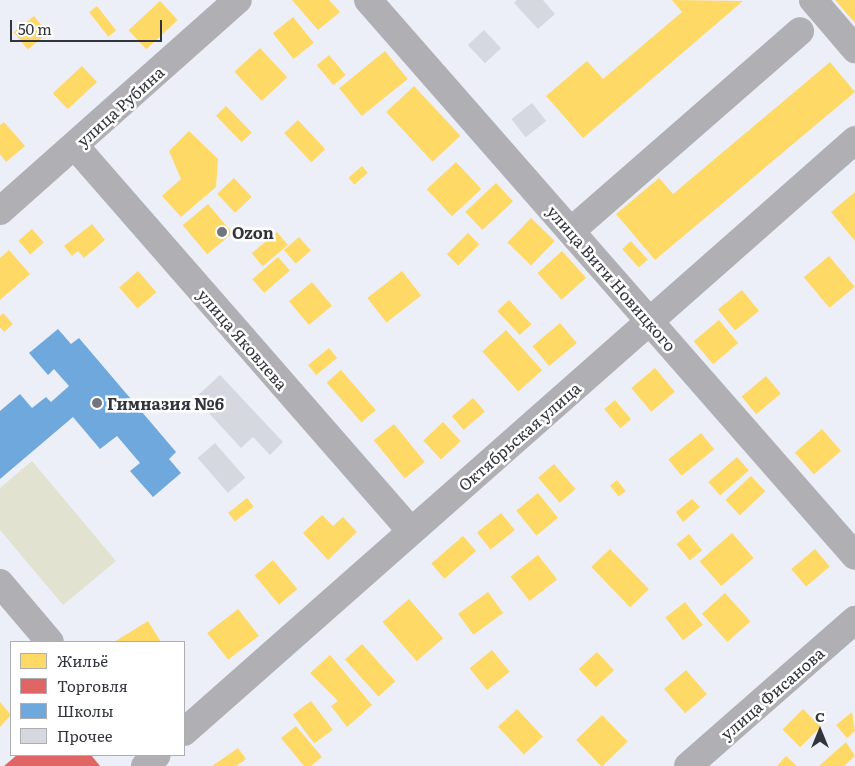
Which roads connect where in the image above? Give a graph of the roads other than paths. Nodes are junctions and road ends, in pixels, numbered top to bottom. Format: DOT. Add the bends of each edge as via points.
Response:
graph roads {
  1 [pos="238,0"];
  2 [pos="368,0"];
  3 [pos="813,0"];
  4 [pos="800,31"];
  5 [pos="855,49"];
  6 [pos="855,140"];
  7 [pos="76,146"];
  8 [pos="0,211"];
  9 [pos="571,232"];
  10 [pos="650,321"];
  11 [pos="411,531"];
  12 [pos="855,556"];
  13 [pos="0,583"];
  14 [pos="855,620"];
  15 [pos="49,641"];
  16 [pos="185,731"];
  17 [pos="688,766"];
  1 -- 7 [label="street, улица Рубина"];
  2 -- 9 [label="street, улица Вити Новицкого"];
  3 -- 5 [label="street"];
  4 -- 9 [label="street"];
  6 -- 10 [label="street, Октябрьская улица"];
  7 -- 8 [label="street, улица Рубина"];
  7 -- 11 [label="street, улица Яковлева"];
  9 -- 10 [label="street, улица Вити Новицкого"];
  10 -- 11 [label="street, Октябрьская улица"];
  10 -- 12 [label="street, улица Вити Новицкого"];
  11 -- 16 [label="street, Октябрьская улица"];
  13 -- 15 [label="street"];
  14 -- 17 [label="street, улица Фисанова"];
}
